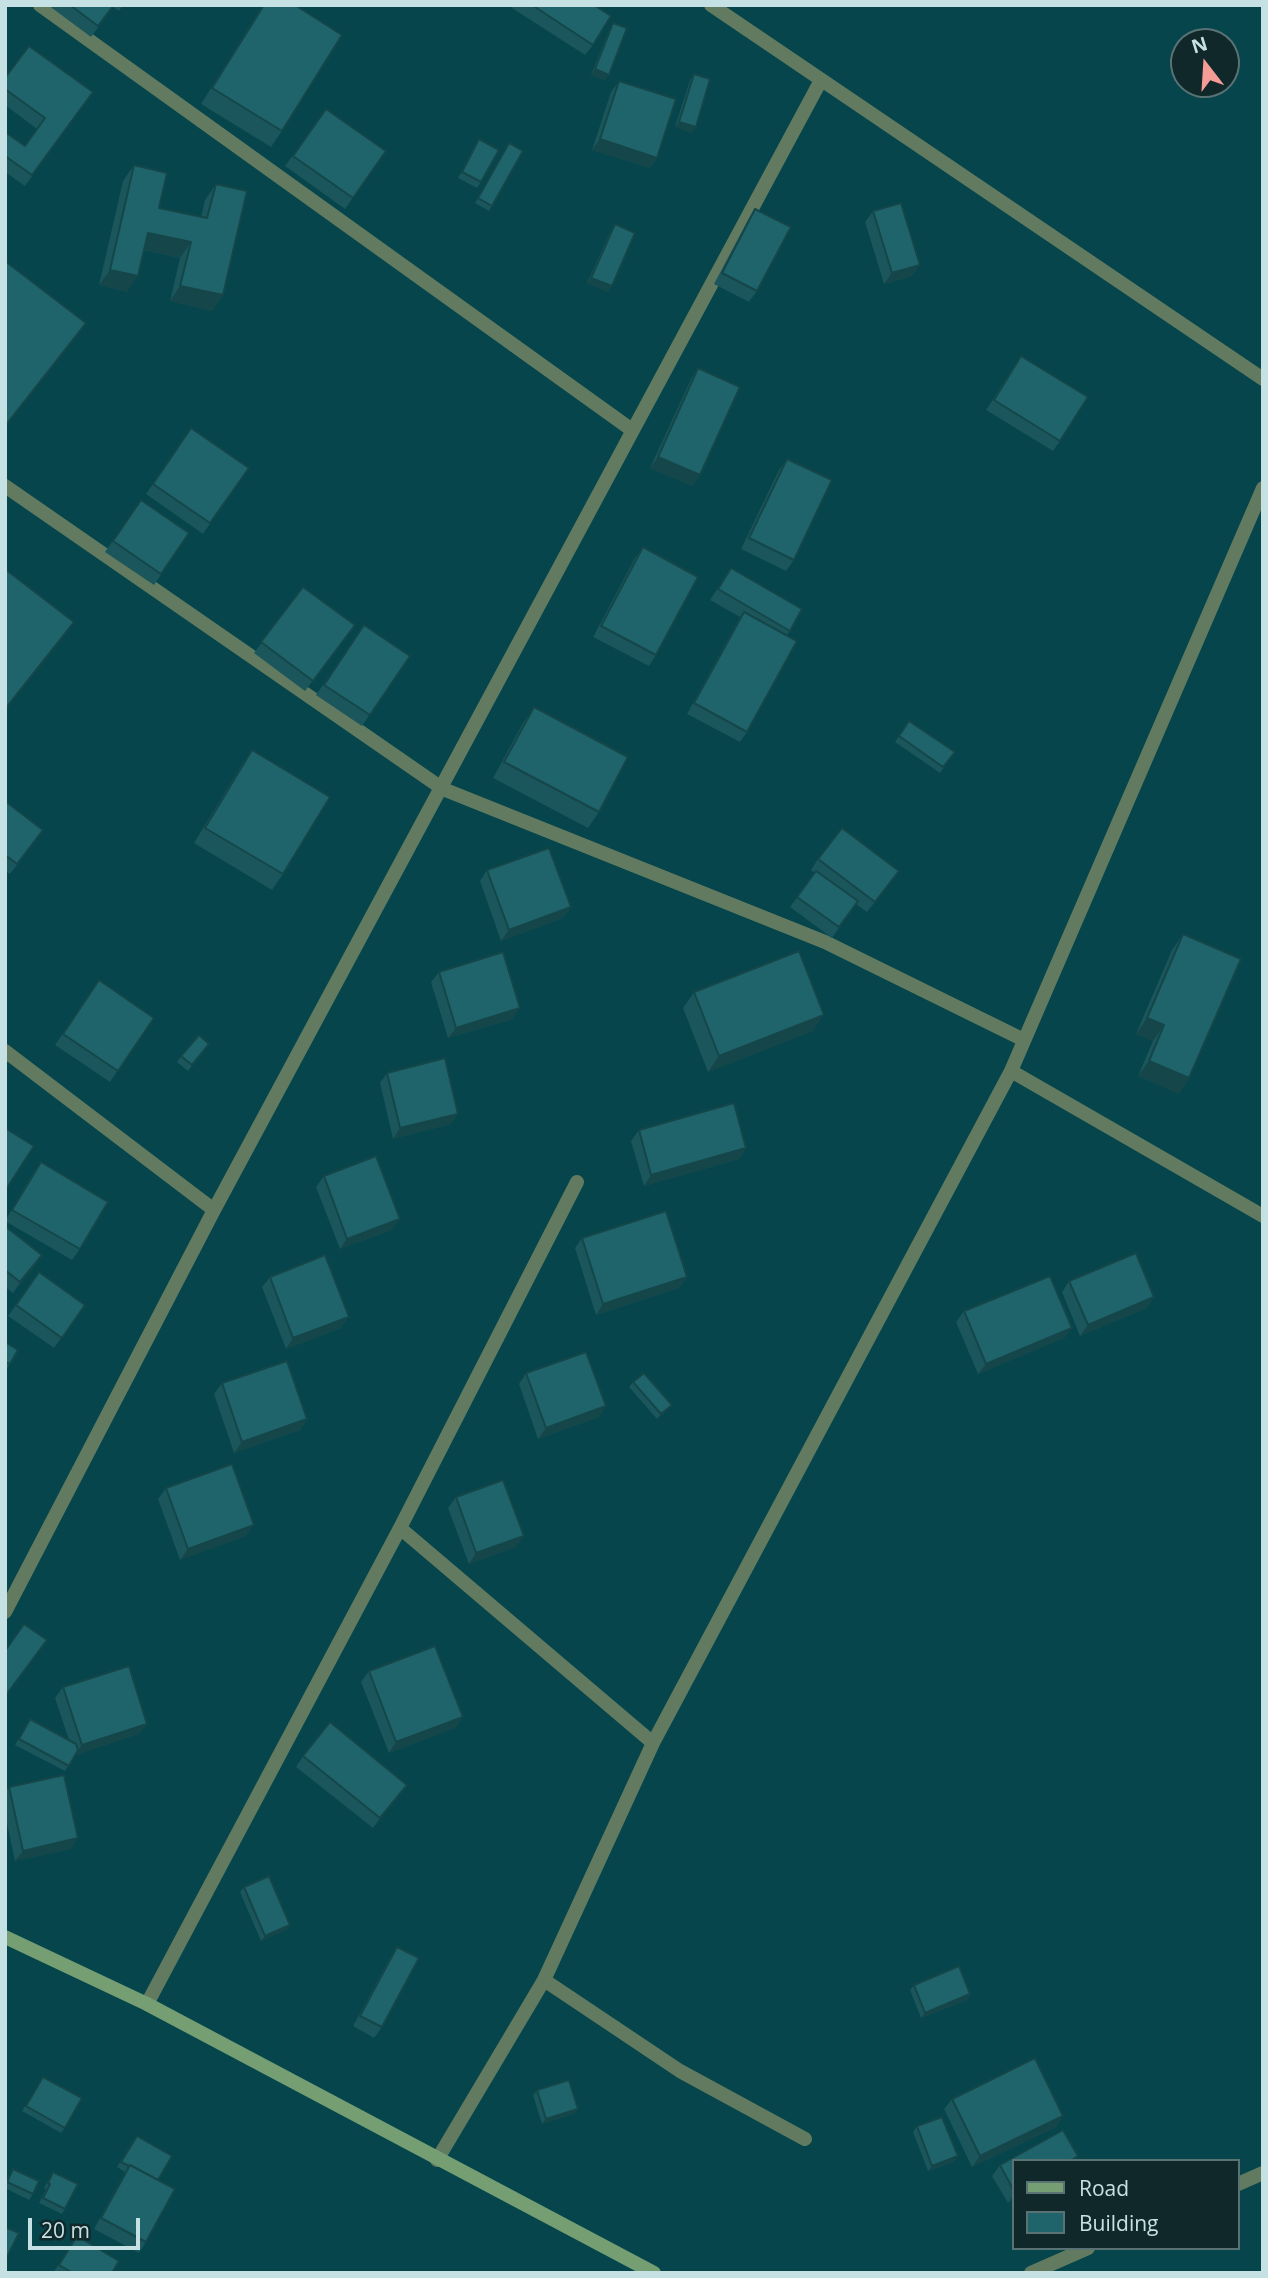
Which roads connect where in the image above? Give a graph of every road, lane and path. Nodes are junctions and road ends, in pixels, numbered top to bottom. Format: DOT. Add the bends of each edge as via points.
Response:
graph roads {
  1 [pos="40,5"];
  2 [pos="711,5"];
  3 [pos="820,82"];
  4 [pos="1263,379"];
  5 [pos="632,430"];
  6 [pos="5,486"];
  7 [pos="1263,488"];
  8 [pos="443,789"];
  9 [pos="1024,1040"];
  10 [pos="5,1051"];
  11 [pos="1012,1071"];
  12 [pos="577,1182"];
  13 [pos="214,1210"];
  14 [pos="1263,1216"];
  15 [pos="400,1528"];
  16 [pos="5,1612"];
  17 [pos="653,1743"];
  18 [pos="5,1937"];
  19 [pos="544,1980"];
  20 [pos="146,2004"];
  21 [pos="805,2139"];
  22 [pos="437,2160"];
  23 [pos="1263,2173"];
  24 [pos="1240,2182"];
  25 [pos="1083,2250"];
  26 [pos="654,2273"];
  27 [pos="1031,2273"];
  1 -- 5 [label="street"];
  2 -- 3 [label="street"];
  3 -- 4 [label="street"];
  3 -- 5 [label="street"];
  5 -- 8 [label="street"];
  6 -- 8 [label="street"];
  7 -- 9 [label="street"];
  8 -- 9 [label="street" via="825,942"];
  8 -- 13 [label="street"];
  9 -- 11 [label="street"];
  10 -- 13 [label="street"];
  11 -- 14 [label="street"];
  11 -- 17 [label="street"];
  12 -- 15 [label="street"];
  13 -- 16 [label="street"];
  15 -- 17 [label="street"];
  15 -- 20 [label="street"];
  17 -- 19 [label="street"];
  18 -- 20 [label="street"];
  19 -- 21 [label="street" via="680,2071"];
  19 -- 22 [label="street"];
  20 -- 22 [label="street"];
  22 -- 26 [label="street"];
  23 -- 24 [label="street"];
  25 -- 27 [label="street"];
}
